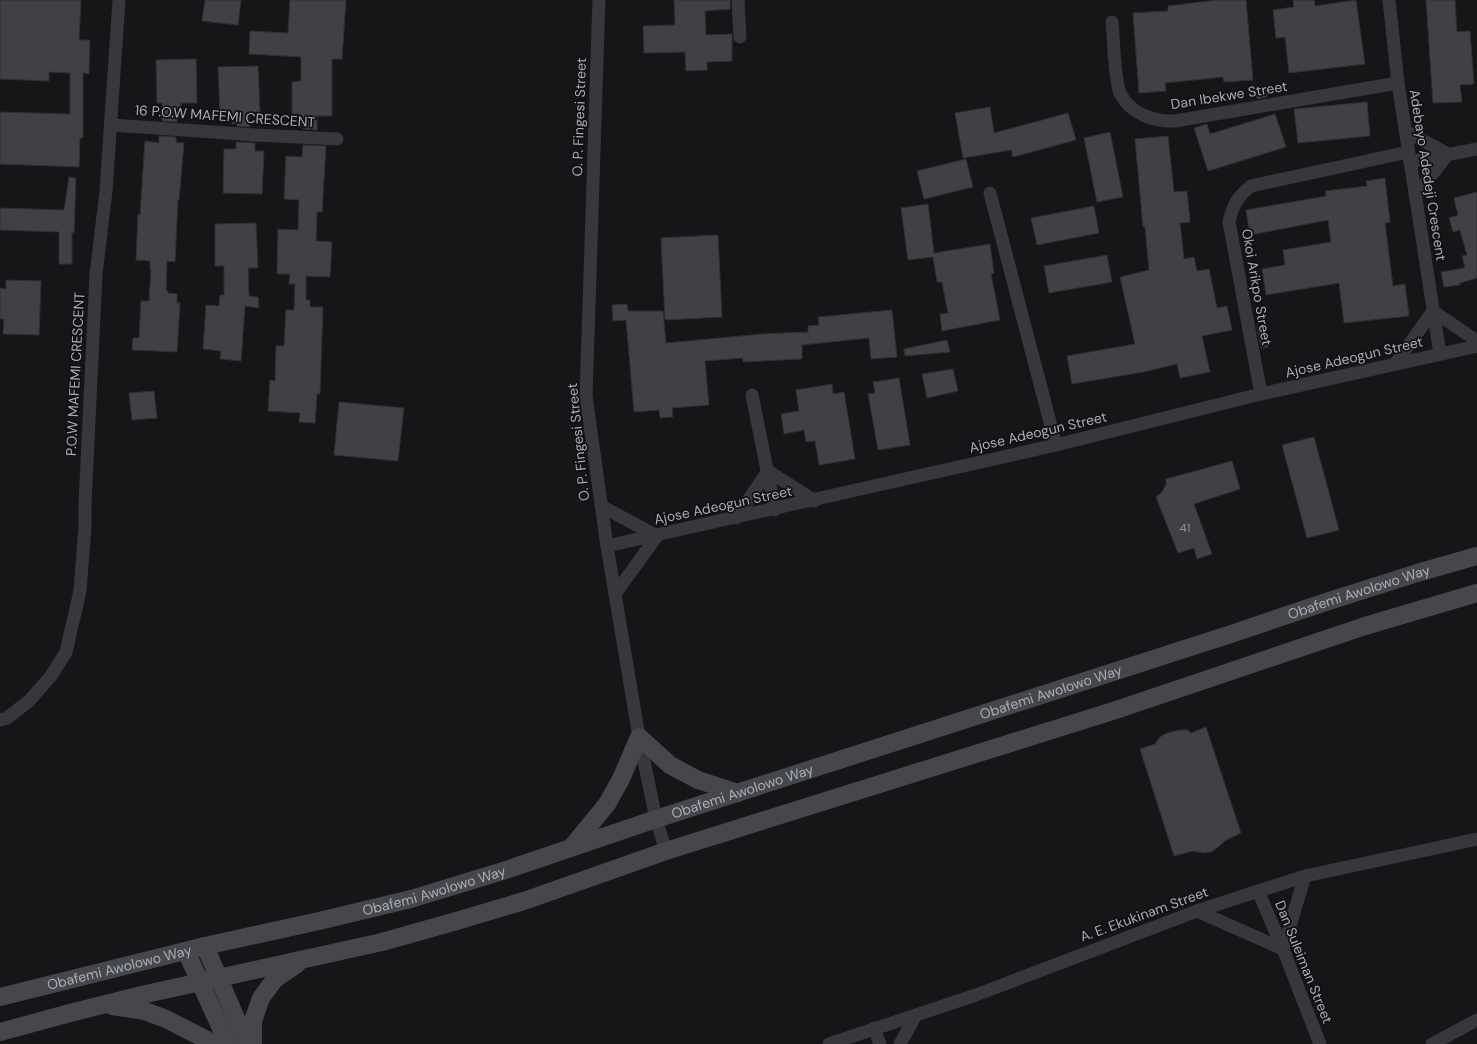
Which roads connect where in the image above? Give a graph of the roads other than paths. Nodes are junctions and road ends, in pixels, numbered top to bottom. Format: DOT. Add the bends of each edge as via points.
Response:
graph roads {
  1 [pos="119,0"];
  2 [pos="599,0"];
  3 [pos="738,0"];
  4 [pos="1389,0"];
  5 [pos="1112,22"];
  6 [pos="740,37"];
  7 [pos="1398,83"];
  8 [pos="111,125"];
  9 [pos="1405,131"];
  10 [pos="337,139"];
  11 [pos="1477,148"];
  12 [pos="1448,154"];
  13 [pos="1409,157"];
  14 [pos="990,193"];
  15 [pos="1415,196"];
  16 [pos="1433,311"];
  17 [pos="1477,341"];
  18 [pos="1477,346"];
  19 [pos="1440,354"];
  20 [pos="1395,364"];
  21 [pos="1261,394"];
  22 [pos="752,395"];
  23 [pos="1056,445"];
  24 [pos="768,471"];
  25 [pos="815,500"];
  26 [pos="601,506"];
  27 [pos="775,510"];
  28 [pos="736,518"];
  29 [pos="657,536"];
  30 [pos="607,546"];
  31 [pos="1477,556"];
  32 [pos="1477,593"];
  33 [pos="615,594"];
  34 [pos="0,720"];
  35 [pos="639,737"];
  36 [pos="738,793"];
  37 [pos="656,819"];
  38 [pos="1477,839"];
  39 [pos="571,848"];
  40 [pos="666,851"];
  41 [pos="1305,876"];
  42 [pos="1258,891"];
  43 [pos="1197,911"];
  44 [pos="205,946"];
  45 [pos="1283,949"];
  46 [pos="186,951"];
  47 [pos="302,961"];
  48 [pos="218,978"];
  49 [pos="199,982"];
  50 [pos="0,996"];
  51 [pos="103,1004"];
  52 [pos="916,1015"];
  53 [pos="1477,1020"];
  54 [pos="874,1028"];
  55 [pos="0,1032"];
  56 [pos="212,1044"];
  57 [pos="228,1044"];
  58 [pos="247,1044"];
  59 [pos="253,1044"];
  60 [pos="833,1044"];
  61 [pos="880,1044"];
  62 [pos="900,1044"];
  63 [pos="1320,1044"];
  64 [pos="1432,1044"];
  1 -- 8 [label="street, P.O.W MAFEMI CRESCENT"];
  2 -- 26 [label="street, O. P. Fingesi Street" via="586,396"];
  3 -- 6 [label="street"];
  4 -- 7 [label="street, Adebayo Adedeji Crescent"];
  5 -- 7 [label="street, Dan Ibekwe Street" via="1120,93 1138,112 1162,121 1175,121"];
  7 -- 9 [label="street, Adebayo Adedeji Crescent"];
  8 -- 10 [label="street, 16 P.O.W MAFEMI CRESCENT"];
  8 -- 34 [label="street, P.O.W MAFEMI CRESCENT" via="96,274 80,591 66,652 51,676 29,701 7,718"];
  9 -- 12 [label="street"];
  9 -- 13 [label="street, Adebayo Adedeji Crescent"];
  11 -- 12 [label="street, Okoi Arikpo Street"];
  12 -- 13 [label="street, Okoi Arikpo Street"];
  12 -- 15 [label="street"];
  13 -- 15 [label="street, Adebayo Adedeji Crescent"];
  13 -- 21 [label="street, Okoi Arikpo Street" via="1250,186 1240,195 1229,222"];
  14 -- 23 [label="street"];
  15 -- 16 [label="street, Adebayo Adedeji Crescent"];
  16 -- 17 [label="street"];
  16 -- 19 [label="street, Adebayo Adedeji Crescent"];
  16 -- 20 [label="street"];
  18 -- 19 [label="street, Ajose Adeogun Street"];
  19 -- 20 [label="street, Ajose Adeogun Street"];
  20 -- 21 [label="street, Ajose Adeogun Street"];
  21 -- 23 [label="street, Ajose Adeogun Street"];
  22 -- 24 [label="street"];
  23 -- 25 [label="street, Ajose Adeogun Street"];
  24 -- 25 [label="street"];
  24 -- 27 [label="street"];
  24 -- 28 [label="street"];
  25 -- 27 [label="street, Ajose Adeogun Street"];
  26 -- 29 [label="street"];
  26 -- 30 [label="street, O. P. Fingesi Street"];
  27 -- 28 [label="street, Ajose Adeogun Street"];
  28 -- 29 [label="street, Ajose Adeogun Street"];
  29 -- 30 [label="street, Ajose Adeogun Street"];
  29 -- 33 [label="street"];
  30 -- 33 [label="street, O. P. Fingesi Street"];
  31 -- 36 [label="main road, Obafemi Awolowo Way" via="1329,601"];
  32 -- 40 [label="main road" via="1365,626 1116,710"];
  33 -- 35 [label="street, O. P. Fingesi Street"];
  35 -- 36 [label="main road" via="670,765 698,780"];
  35 -- 37 [label="street, O. P. Fingesi Street"];
  35 -- 39 [label="main road" via="607,804"];
  36 -- 37 [label="main road, Obafemi Awolowo Way"];
  37 -- 39 [label="main road, Obafemi Awolowo Way"];
  37 -- 40 [label="street, O. P. Fingesi Street"];
  38 -- 41 [label="street, A. E. Ekukinam Street"];
  39 -- 44 [label="main road, Obafemi Awolowo Way" via="410,899"];
  40 -- 47 [label="main road" via="524,901 382,942"];
  41 -- 42 [label="street, A. E. Ekukinam Street"];
  41 -- 45 [label="street"];
  42 -- 43 [label="street, A. E. Ekukinam Street"];
  42 -- 45 [label="street, Dan Suleiman Street"];
  43 -- 45 [label="street"];
  43 -- 52 [label="street, A. E. Ekukinam Street" via="976,995"];
  44 -- 46 [label="main road, Obafemi Awolowo Way"];
  44 -- 48 [label="main road"];
  45 -- 63 [label="street, Dan Suleiman Street"];
  46 -- 49 [label="main road"];
  46 -- 50 [label="main road, Obafemi Awolowo Way"];
  47 -- 48 [label="main road"];
  47 -- 59 [label="main road" via="275,979 261,998 253,1021"];
  48 -- 49 [label="main road"];
  48 -- 58 [label="main road"];
  49 -- 51 [label="main road"];
  49 -- 57 [label="main road"];
  51 -- 55 [label="main road"];
  51 -- 56 [label="main road" via="144,1011 166,1019"];
  52 -- 54 [label="street, A. E. Ekukinam Street"];
  52 -- 62 [label="street"];
  53 -- 64 [label="street"];
  54 -- 60 [label="street, A. E. Ekukinam Street"];
  54 -- 61 [label="street"];
}
